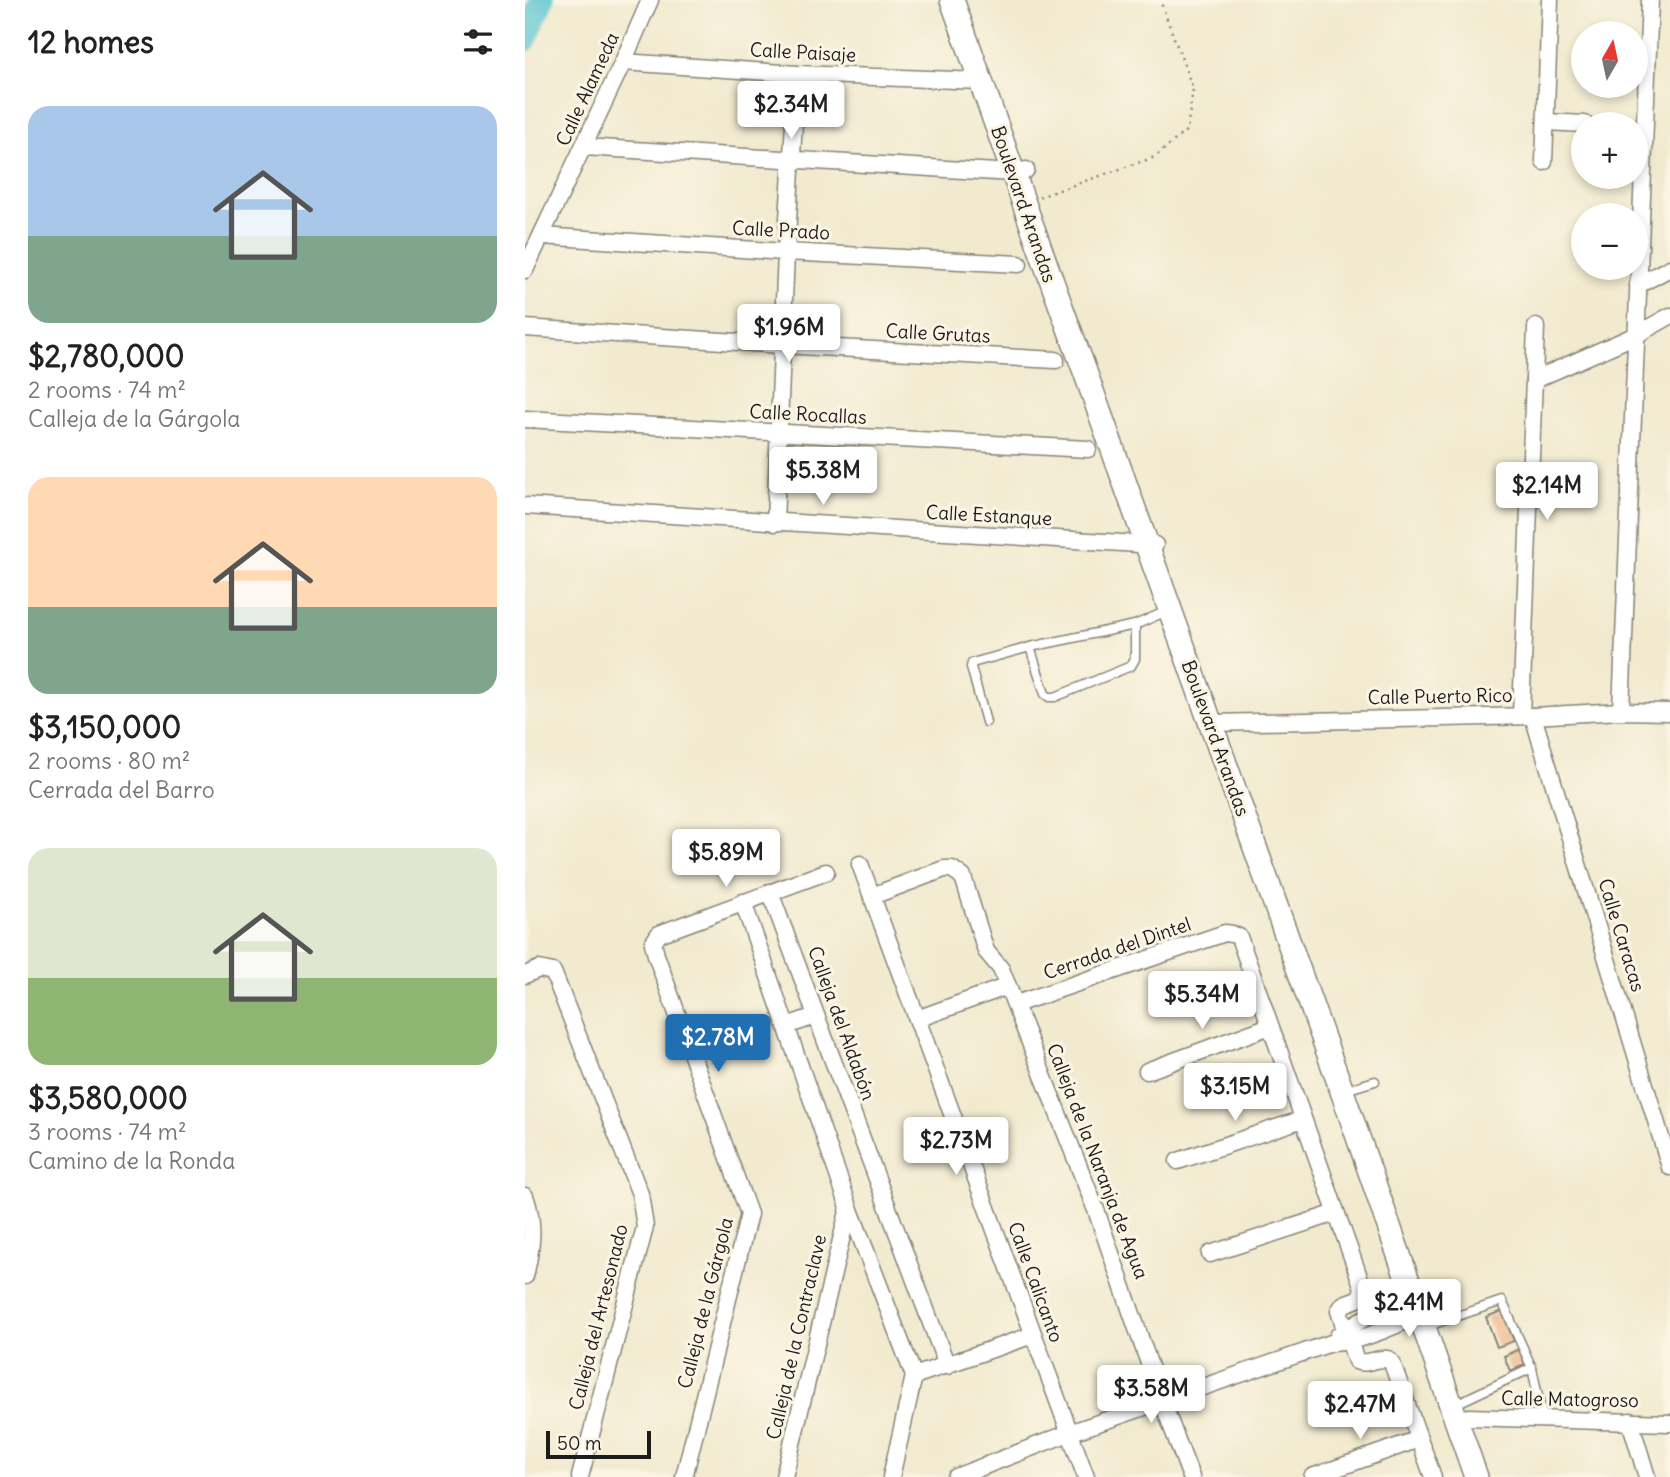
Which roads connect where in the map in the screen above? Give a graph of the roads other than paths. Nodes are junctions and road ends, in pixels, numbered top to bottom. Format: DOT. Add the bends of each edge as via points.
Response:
graph roads {
  1 [pos="650,0"];
  2 [pos="952,0"];
  3 [pos="966,0"];
  4 [pos="1550,0"];
  5 [pos="1650,0"];
  6 [pos="623,62"];
  7 [pos="797,74"];
  8 [pos="981,81"];
  9 [pos="1642,112"];
  10 [pos="1546,122"];
  11 [pos="1571,123"];
  12 [pos="584,146"];
  13 [pos="792,160"];
  14 [pos="1544,162"];
  15 [pos="1019,171"];
  16 [pos="1640,189"];
  17 [pos="541,236"];
  18 [pos="786,252"];
  19 [pos="1019,264"];
  20 [pos="1670,268"];
  21 [pos="525,270"];
  22 [pos="1639,285"];
  23 [pos="1670,316"];
  24 [pos="1536,327"];
  25 [pos="525,328"];
  26 [pos="1636,335"];
  27 [pos="782,345"];
  28 [pos="1056,360"];
  29 [pos="1534,380"];
  30 [pos="525,419"];
  31 [pos="780,433"];
  32 [pos="1088,449"];
  33 [pos="525,506"];
  34 [pos="775,523"];
  35 [pos="1152,545"];
  36 [pos="1170,610"];
  37 [pos="1135,625"];
  38 [pos="1030,647"];
  39 [pos="1621,710"];
  40 [pos="1670,712"];
  41 [pos="1527,716"];
  42 [pos="986,722"];
  43 [pos="1215,723"];
  44 [pos="860,864"];
  45 [pos="825,872"];
  46 [pos="771,892"];
  47 [pos="872,896"];
  48 [pos="743,902"];
  49 [pos="525,975"];
  50 [pos="1008,986"];
  51 [pos="1016,1004"];
  52 [pos="816,1016"];
  53 [pos="917,1019"];
  54 [pos="786,1026"];
  55 [pos="1270,1026"];
  56 [pos="1147,1070"];
  57 [pos="1375,1081"];
  58 [pos="1346,1090"];
  59 [pos="1303,1119"];
  60 [pos="1178,1161"];
  61 [pos="1670,1167"];
  62 [pos="525,1196"];
  63 [pos="849,1207"];
  64 [pos="1336,1213"];
  65 [pos="1210,1254"];
  66 [pos="525,1276"];
  67 [pos="1424,1309"];
  68 [pos="1033,1335"];
  69 [pos="1347,1335"];
  70 [pos="947,1366"];
  71 [pos="1532,1368"];
  72 [pos="914,1376"];
  73 [pos="1162,1401"];
  74 [pos="1465,1409"];
  75 [pos="1543,1419"];
  76 [pos="1630,1421"];
  77 [pos="1670,1423"];
  78 [pos="1069,1433"];
  79 [pos="1419,1439"];
  80 [pos="961,1476"];
  81 [pos="580,1477"];
  82 [pos="684,1477"];
  83 [pos="784,1477"];
  84 [pos="891,1477"];
  85 [pos="1086,1477"];
  86 [pos="1191,1477"];
  87 [pos="1312,1477"];
  88 [pos="1433,1477"];
  89 [pos="1476,1477"];
  90 [pos="1490,1477"];
  91 [pos="1647,1477"];
  1 -- 6 [label="street, Calle Alameda"];
  2 -- 8 [label="main road, Boulevard Arandas"];
  3 -- 15 [label="main road, Boulevard Arandas"];
  4 -- 10 [label="street"];
  5 -- 9 [label="street"];
  6 -- 7 [label="street, Calle Paisaje"];
  6 -- 12 [label="street, Calle Alameda"];
  7 -- 8 [label="street, Calle Paisaje"];
  7 -- 13 [label="street"];
  8 -- 15 [label="main road, Boulevard Arandas"];
  10 -- 11 [label="street"];
  10 -- 14 [label="street"];
  12 -- 13 [label="street"];
  12 -- 17 [label="street, Calle Alameda"];
  13 -- 15 [label="street"];
  13 -- 18 [label="street"];
  15 -- 35 [label="main road, Boulevard Arandas" via="1044,263"];
  15 -- 35 [label="main road, Boulevard Arandas" via="1036,199"];
  16 -- 22 [label="street"];
  17 -- 18 [label="street, Calle Prado"];
  17 -- 21 [label="street, Calle Alameda"];
  18 -- 19 [label="street, Calle Prado"];
  18 -- 27 [label="street"];
  20 -- 22 [label="street"];
  22 -- 26 [label="street"];
  23 -- 26 [label="street"];
  24 -- 29 [label="street, Calle Caracas"];
  25 -- 27 [label="street, Calle Grutas"];
  26 -- 29 [label="street"];
  26 -- 39 [label="street"];
  27 -- 28 [label="street, Calle Grutas"];
  27 -- 31 [label="street"];
  29 -- 41 [label="street, Calle Caracas"];
  30 -- 31 [label="street, Calle Rocallas"];
  31 -- 32 [label="street, Calle Rocallas"];
  31 -- 34 [label="street"];
  33 -- 34 [label="street, Calle Estanque"];
  34 -- 35 [label="street, Calle Estanque"];
  35 -- 36 [label="main road, Boulevard Arandas"];
  35 -- 43 [label="main road, Boulevard Arandas"];
  36 -- 37 [label="lane"];
  36 -- 43 [label="main road, Boulevard Arandas"];
  37 -- 38 [label="lane"];
  37 -- 38 [label="lane" via="1131,666 1055,697 1045,694"];
  38 -- 42 [label="lane" via="972,663"];
  39 -- 40 [label="street, Calle Puerto Rico"];
  39 -- 41 [label="street, Calle Puerto Rico"];
  41 -- 43 [label="street, Calle Puerto Rico"];
  41 -- 61 [label="street, Calle Caracas"];
  43 -- 58 [label="main road, Boulevard Arandas"];
  44 -- 47 [label="street, Calle Calicanto"];
  45 -- 46 [label="street"];
  46 -- 48 [label="street"];
  46 -- 52 [label="street, Calleja del Aldabón"];
  47 -- 50 [label="street, Calleja de la Naranja de Agua" via="952,869 963,877 986,951"];
  47 -- 53 [label="street, Calle Calicanto"];
  48 -- 54 [label="street"];
  48 -- 82 [label="street, Calleja de la Gárgola" via="659,934 653,943 749,1214"];
  49 -- 81 [label="street, Calleja del Artesonado" via="539,969 553,972 640,1194 645,1227"];
  50 -- 51 [label="street, Calleja de la Naranja de Agua"];
  50 -- 53 [label="street"];
  51 -- 55 [label="street, Cerrada del Dintel" via="1225,933 1239,937"];
  51 -- 73 [label="street, Calleja de la Naranja de Agua" via="1096,1210"];
  52 -- 54 [label="street"];
  52 -- 70 [label="street, Calleja del Aldabón"];
  53 -- 68 [label="street, Calle Calicanto"];
  54 -- 63 [label="street"];
  55 -- 56 [label="street"];
  55 -- 59 [label="street"];
  57 -- 58 [label="lane"];
  58 -- 67 [label="main road, Boulevard Arandas"];
  59 -- 60 [label="street"];
  59 -- 64 [label="street"];
  62 -- 66 [label="street" via="533,1226"];
  63 -- 72 [label="street"];
  63 -- 83 [label="street, Calleja de la Contraclave"];
  64 -- 65 [label="street"];
  64 -- 69 [label="street" via="1363,1288 1360,1298 1339,1311"];
  67 -- 69 [label="street"];
  67 -- 71 [label="lane" via="1502,1301"];
  67 -- 74 [label="main road, Boulevard Arandas"];
  67 -- 89 [label="main road, Boulevard Arandas"];
  68 -- 70 [label="street"];
  68 -- 78 [label="street, Calle Calicanto"];
  69 -- 73 [label="street"];
  69 -- 79 [label="street" via="1356,1361 1382,1358 1392,1363"];
  70 -- 72 [label="street"];
  71 -- 74 [label="lane"];
  71 -- 75 [label="lane"];
  72 -- 84 [label="street"];
  73 -- 78 [label="street"];
  73 -- 86 [label="street, Calleja de la Naranja de Agua"];
  74 -- 75 [label="street, Calle Matogroso"];
  74 -- 90 [label="main road, Boulevard Arandas"];
  75 -- 76 [label="street, Calle Matogroso"];
  76 -- 77 [label="street, Calle Matogroso"];
  76 -- 91 [label="street"];
  78 -- 80 [label="street"];
  78 -- 85 [label="street, Calle Calicanto"];
  79 -- 87 [label="street"];
  79 -- 88 [label="street"];
}
